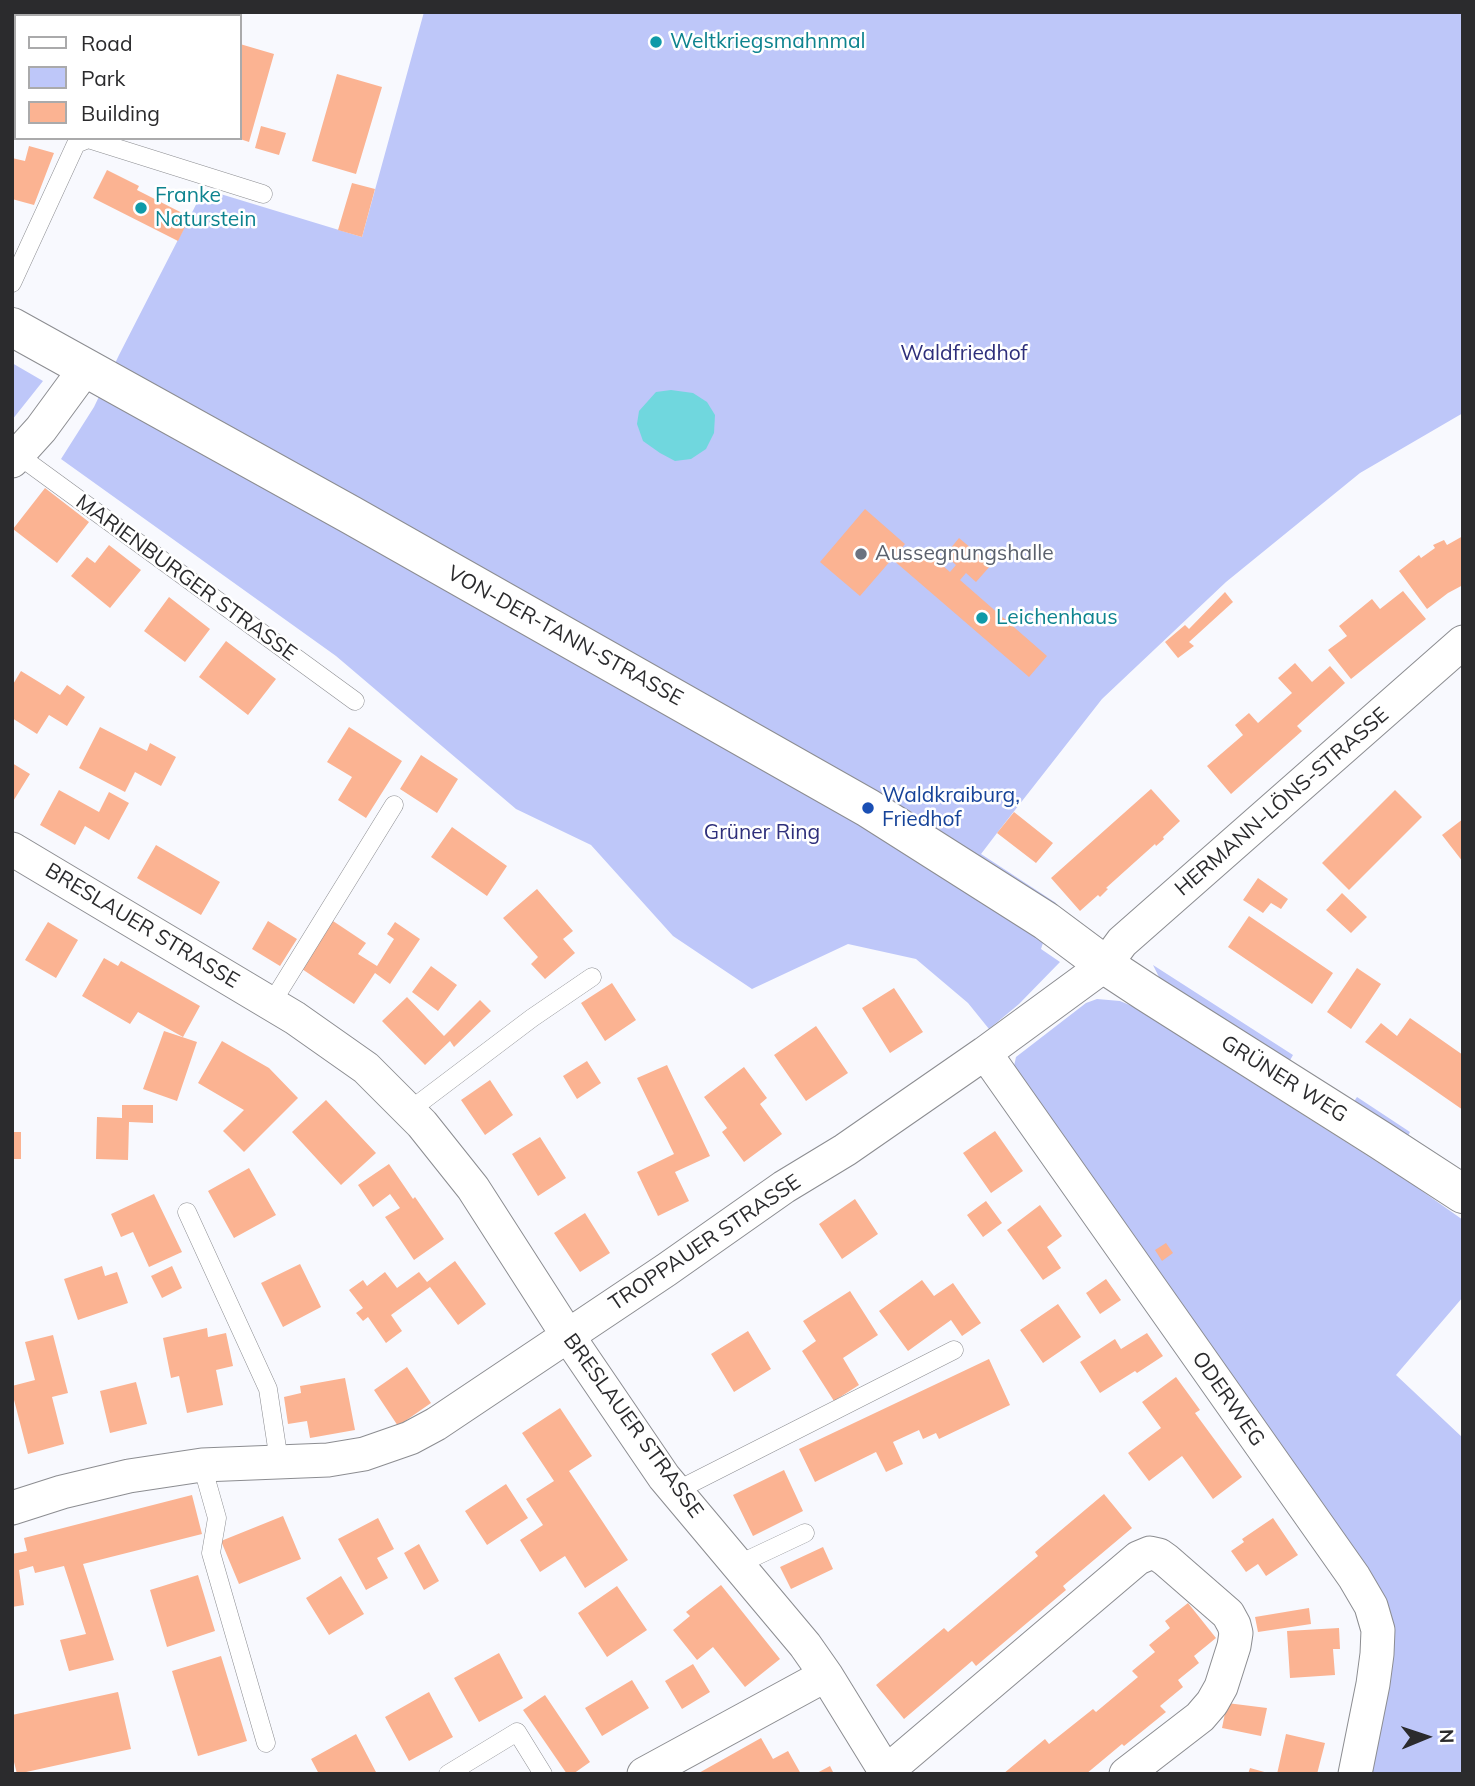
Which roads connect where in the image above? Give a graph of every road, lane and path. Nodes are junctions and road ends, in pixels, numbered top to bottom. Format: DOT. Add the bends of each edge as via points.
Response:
graph roads {
  1 [pos="86,140"];
  2 [pos="91,140"];
  3 [pos="263,194"];
  4 [pos="12,283"];
  5 [pos="12,327"];
  6 [pos="86,369"];
  7 [pos="15,458"];
  8 [pos="1463,642"];
  9 [pos="355,701"];
  10 [pos="394,805"];
  11 [pos="12,849"];
  12 [pos="1105,965"];
  13 [pos="592,977"];
  14 [pos="271,1004"];
  15 [pos="985,1053"];
  16 [pos="409,1111"];
  17 [pos="1456,1184"];
  18 [pos="187,1212"];
  19 [pos="568,1336"];
  20 [pos="954,1350"];
  21 [pos="279,1461"];
  22 [pos="202,1465"];
  23 [pos="676,1491"];
  24 [pos="12,1508"];
  25 [pos="805,1533"];
  26 [pos="737,1565"];
  27 [pos="826,1675"];
  28 [pos="266,1743"];
  29 [pos="658,1770"];
  30 [pos="887,1773"];
  31 [pos="448,1774"];
  32 [pos="543,1774"];
  33 [pos="1126,1774"];
  34 [pos="1355,1774"];
  1 -- 4 [label="lane" via="76,144"];
  2 -- 3 [label="lane"];
  5 -- 6 [label="street, VON-DER-TANN-STRASSE"];
  6 -- 7 [label="street, MARIENBURGER STRASSE"];
  6 -- 12 [label="street, VON-DER-TANN-STRASSE" via="862,804 1046,921"];
  7 -- 9 [label="lane, MARIENBURGER STRASSE"];
  8 -- 12 [label="street, HERMANN-LÖNS-STRASSE" via="1122,942"];
  10 -- 14 [label="lane"];
  11 -- 14 [label="street, BRESLAUER STRASSE"];
  12 -- 15 [label="street, TROPPAUER STRASSE"];
  12 -- 17 [label="street, GRÜNER WEG"];
  13 -- 16 [label="lane"];
  14 -- 16 [label="street, BRESLAUER STRASSE" via="366,1069"];
  15 -- 19 [label="street, TROPPAUER STRASSE"];
  15 -- 34 [label="street, ODERWEG" via="1371,1606 1378,1630 1377,1654"];
  16 -- 19 [label="street, BRESLAUER STRASSE" via="474,1188"];
  18 -- 21 [label="lane" via="268,1389"];
  19 -- 21 [label="street, TROPPAUER STRASSE" via="410,1438 364,1454"];
  19 -- 23 [label="street, BRESLAUER STRASSE"];
  20 -- 23 [label="lane"];
  21 -- 22 [label="street, TROPPAUER STRASSE"];
  22 -- 24 [label="street, TROPPAUER STRASSE" via="129,1476"];
  22 -- 28 [label="lane" via="217,1518 211,1553"];
  23 -- 26 [label="street, BRESLAUER STRASSE"];
  25 -- 26 [label="lane"];
  26 -- 27 [label="street, BRESLAUER STRASSE"];
  27 -- 29 [label="street"];
  27 -- 30 [label="street, BRESLAUER STRASSE"];
  30 -- 33 [label="street, BRESLAUER STRASSE" via="1138,1558 1150,1553 1166,1560 1228,1614 1236,1633 1212,1703"];
  31 -- 32 [label="lane" via="517,1732"];
}
